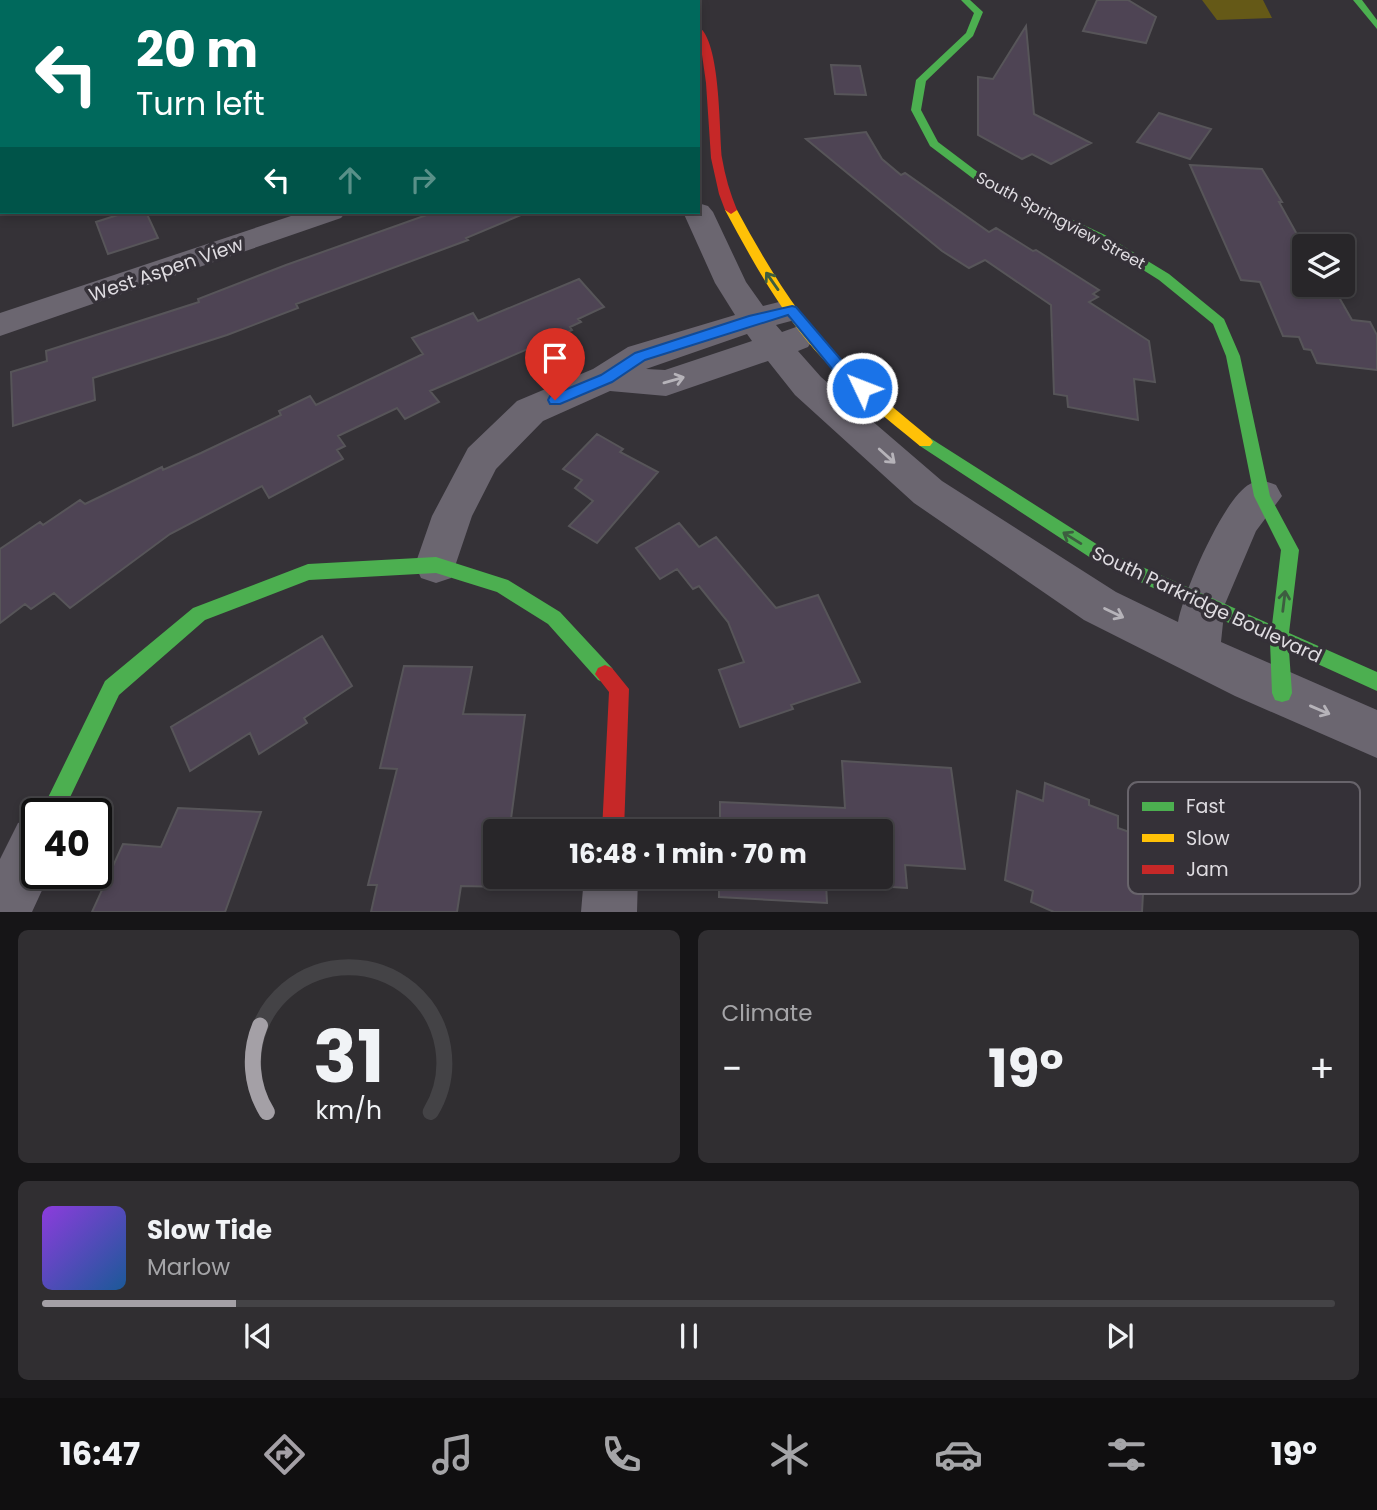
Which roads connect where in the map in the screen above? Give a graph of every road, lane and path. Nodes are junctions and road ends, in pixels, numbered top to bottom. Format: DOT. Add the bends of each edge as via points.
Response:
graph roads {
  1 [pos="965,0"];
  2 [pos="1357,0"];
  3 [pos="1377,26"];
  4 [pos="700,32"];
  5 [pos="706,113"];
  6 [pos="318,214"];
  7 [pos="699,214"];
  8 [pos="260,223"];
  9 [pos="0,325"];
  10 [pos="783,327"];
  11 [pos="1262,496"];
  12 [pos="436,565"];
  13 [pos="1203,604"];
  14 [pos="1279,639"];
  15 [pos="1196,653"];
  16 [pos="1377,682"];
  17 [pos="1282,693"];
  18 [pos="1377,734"];
  19 [pos="59,798"];
  20 [pos="614,819"];
  21 [pos="21,874"];
  22 [pos="610,889"];
  23 [pos="2,912"];
  24 [pos="609,912"];
  1 -- 11 [label="street, South Springview Street" via="979,12 970,34 921,80 916,110 934,144 987,184 1101,238 1164,276 1219,322 1233,356"];
  2 -- 3 [label="street"];
  4 -- 5 [label="street, South Parkridge Boulevard" via="704,38"];
  10 -- 5 [label="street, South Parkridge Boulevard, one-way" via="765,272 726,200"];
  6 -- 8 [label="street, West Aspen View"];
  7 -- 10 [label="street, South Parkridge Boulevard" via="731,283"];
  8 -- 9 [label="street, West Aspen View"];
  10 -- 12 [label="street" via="666,383 607,378 530,411 482,459 452,516"];
  13 -- 10 [label="street, South Parkridge Boulevard, one-way" via="1103,557 937,452"];
  10 -- 15 [label="street, South Parkridge Boulevard, one-way" via="808,386 928,492 1100,606"];
  11 -- 13 [label="street" via="1240,521"];
  14 -- 11 [label="street, South Springview Street, one-way" via="1290,550"];
  12 -- 19 [label="street" via="308,572 200,614 112,688"];
  12 -- 20 [label="street" via="502,586 554,618 619,690"];
  13 -- 14 [label="street, South Parkridge Boulevard"];
  13 -- 15 [label="street"];
  14 -- 16 [label="street, South Parkridge Boulevard"];
  14 -- 17 [label="street, South Springview Street"];
  15 -- 17 [label="street, South Parkridge Boulevard"];
  17 -- 18 [label="street, South Parkridge Boulevard, one-way"];
  21 -- 23 [label="street"];
  22 -- 24 [label="street"];
}
